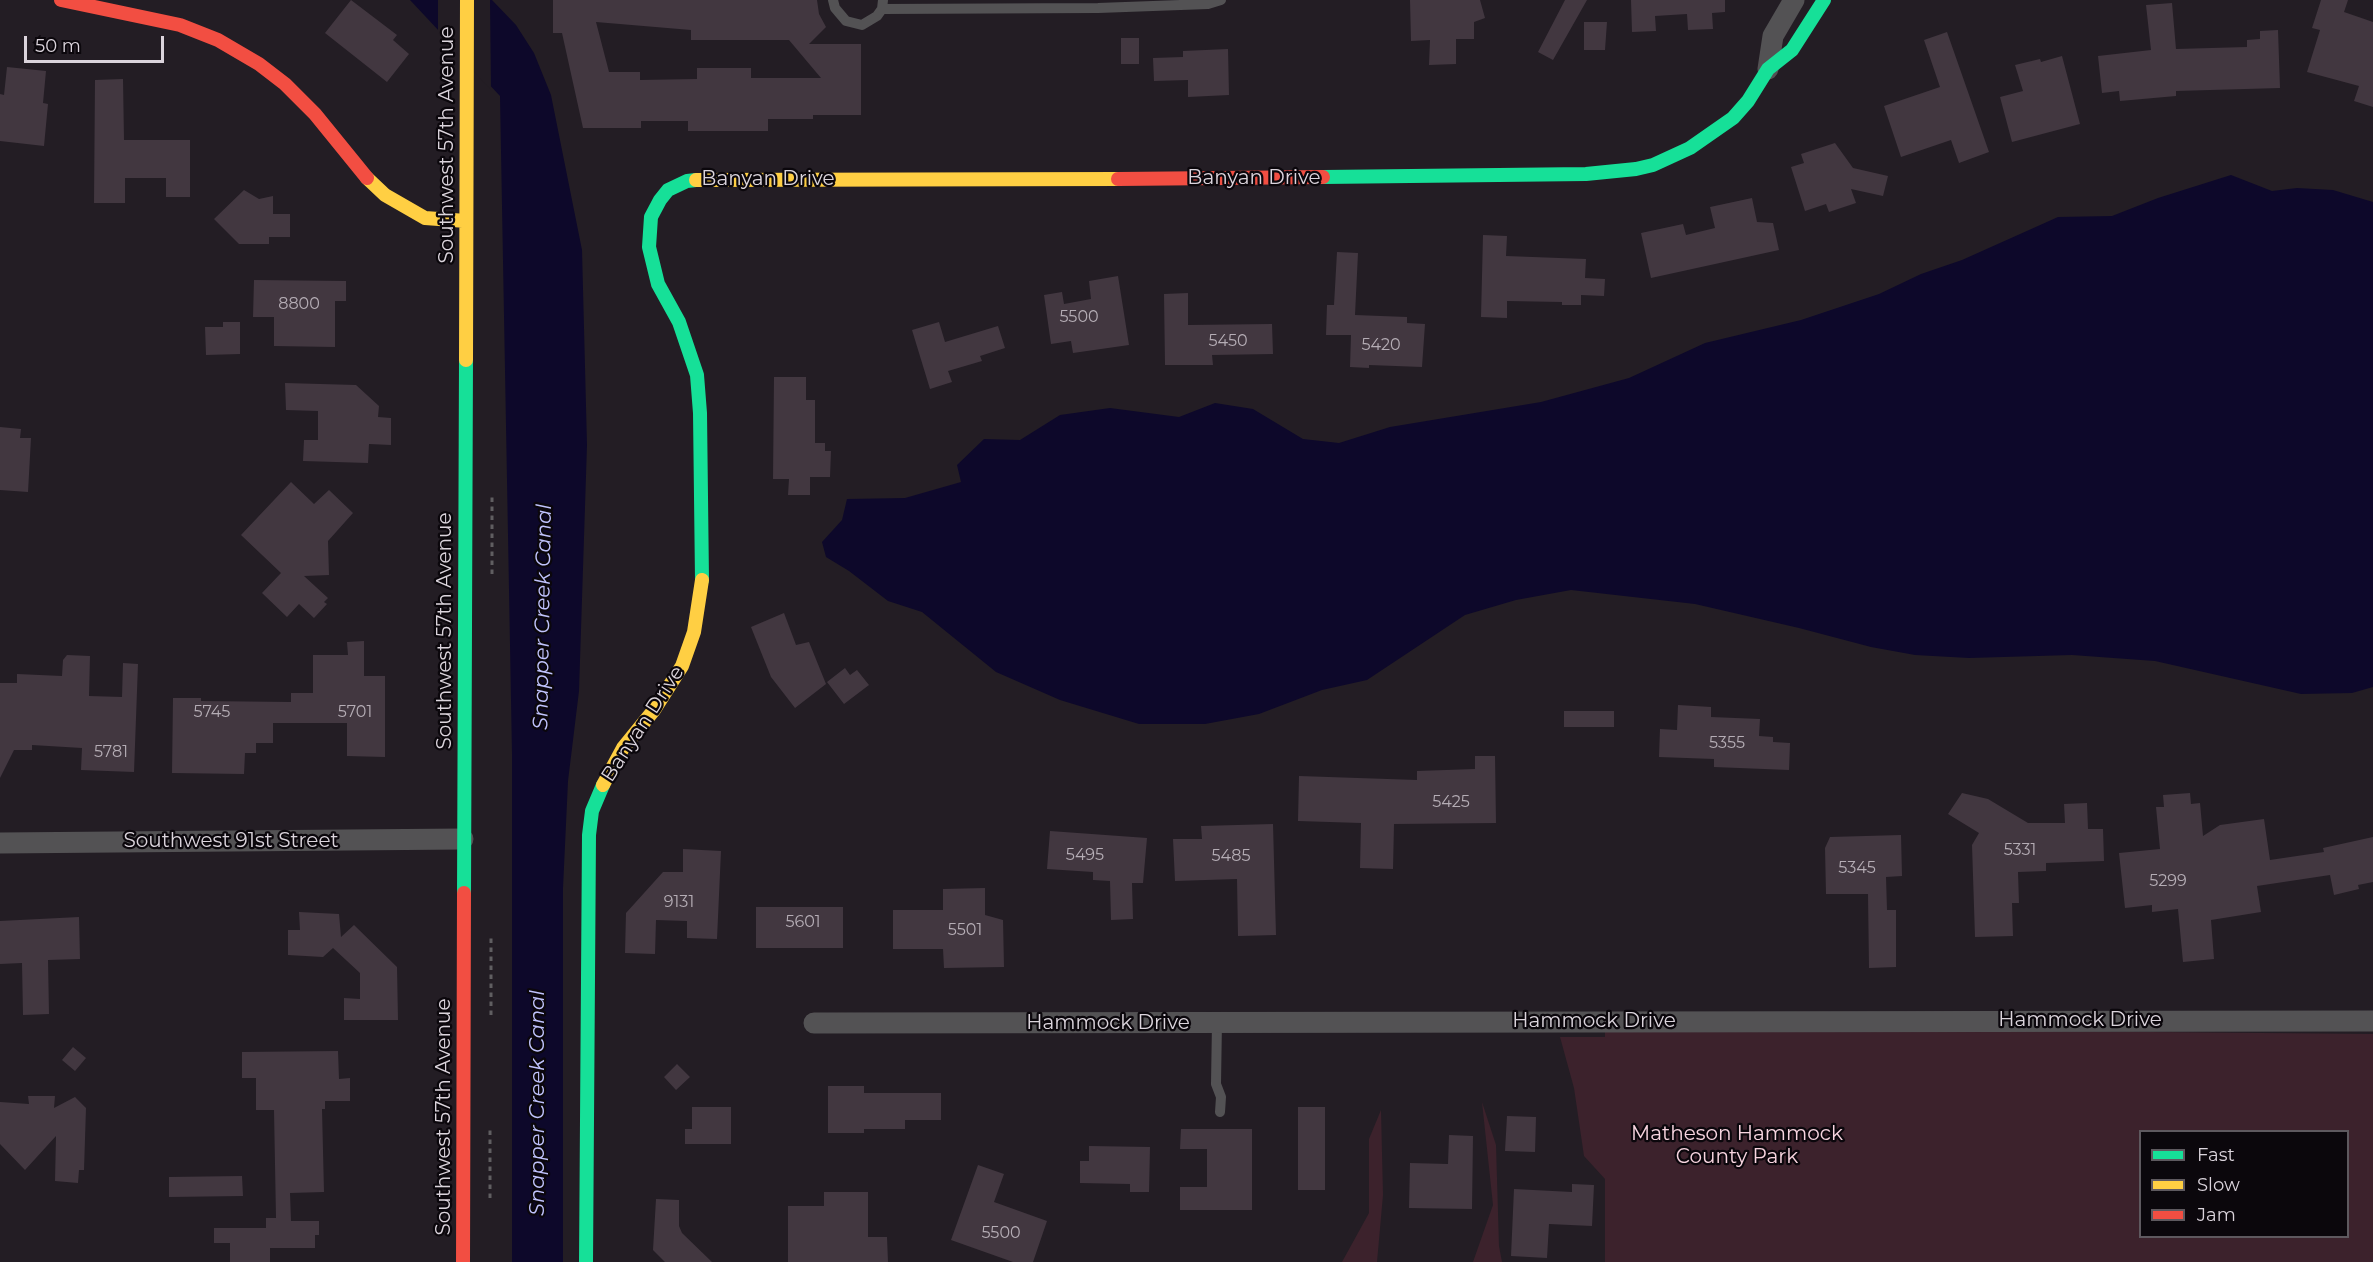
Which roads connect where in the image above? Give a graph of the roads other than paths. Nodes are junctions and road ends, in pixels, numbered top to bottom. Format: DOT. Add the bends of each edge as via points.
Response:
graph roads {
  1 [pos="61,0"];
  2 [pos="466,0"];
  3 [pos="834,0"];
  4 [pos="1221,0"];
  5 [pos="1794,0"];
  6 [pos="1824,0"];
  7 [pos="883,4"];
  8 [pos="1098,4"];
  9 [pos="1768,69"];
  10 [pos="466,221"];
  11 [pos="463,839"];
  12 [pos="0,843"];
  13 [pos="2373,1021"];
  14 [pos="1217,1022"];
  15 [pos="814,1023"];
  16 [pos="1220,1112"];
  17 [pos="463,1262"];
  18 [pos="586,1262"];
  1 -- 10 [label="street" via="180,25 218,40 285,84 385,195 425,218"];
  2 -- 10 [label="street, Southwest 57th Avenue"];
  3 -- 7 [label="lane" via="839,16 854,24 871,22"];
  4 -- 8 [label="lane" via="1208,4"];
  5 -- 9 [label="street, Banyan Drive" via="1773,36"];
  6 -- 9 [label="street, Banyan Drive" via="1792,50"];
  7 -- 8 [label="lane"];
  9 -- 18 [label="street, Banyan Drive" via="1742,109 1708,137 1653,165 1612,172 1156,179 703,179 668,190 651,217 649,247 658,284 679,322 697,375 702,584 694,632 682,666 623,748 592,811"];
  10 -- 11 [label="street, Southwest 57th Avenue"];
  11 -- 12 [label="street, Southwest 91st Street"];
  11 -- 17 [label="street, Southwest 57th Avenue"];
  13 -- 14 [label="street, Hammock Drive"];
  14 -- 15 [label="street, Hammock Drive"];
  14 -- 16 [label="lane" via="1216,1084 1221,1097"];
}
